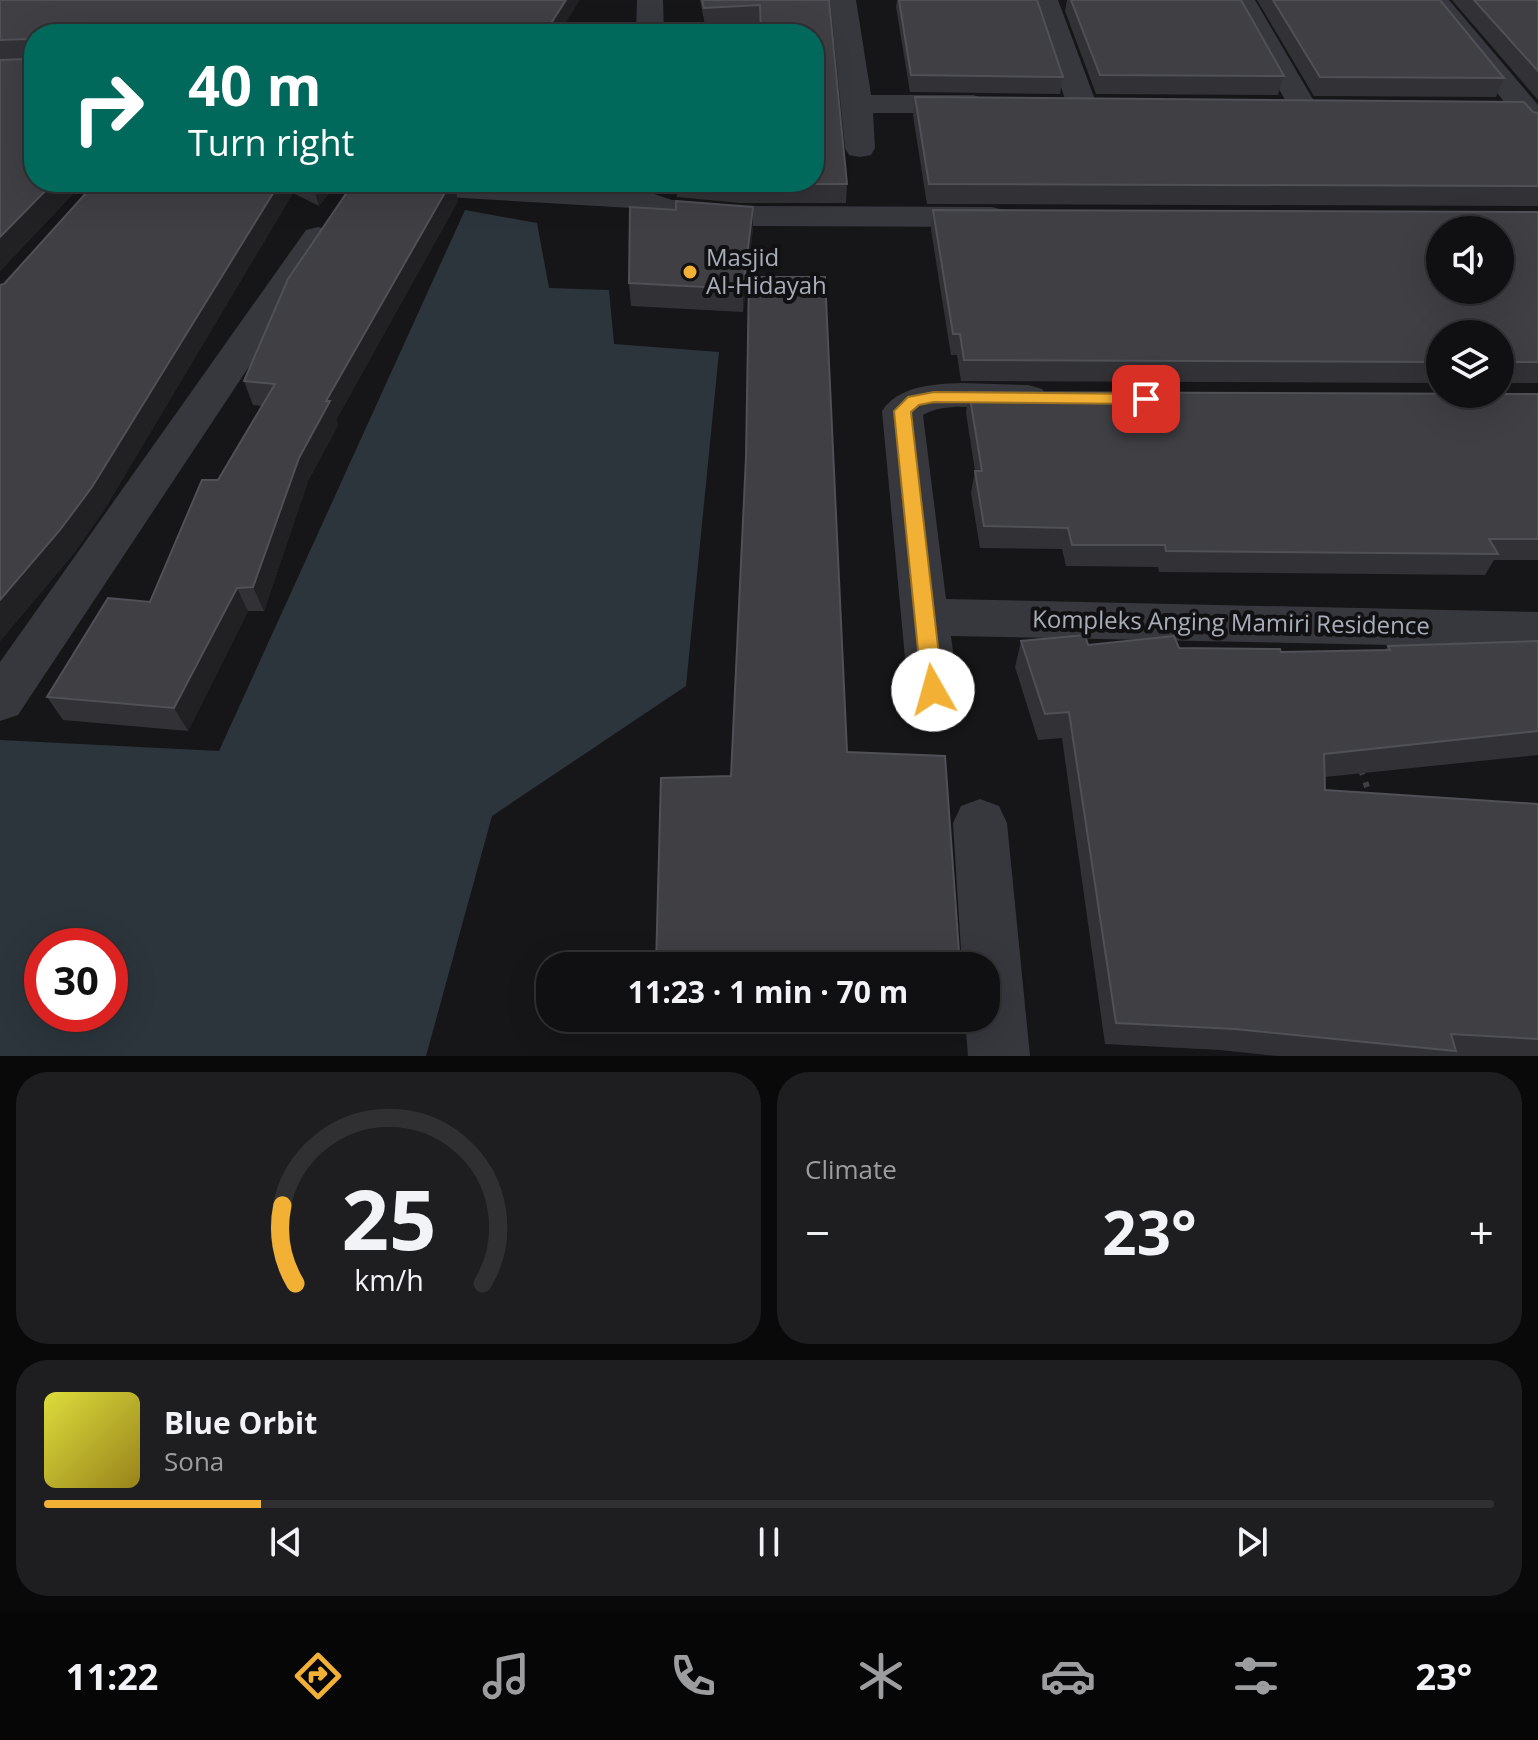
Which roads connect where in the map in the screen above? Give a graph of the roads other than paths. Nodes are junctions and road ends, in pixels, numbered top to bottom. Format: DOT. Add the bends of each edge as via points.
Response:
graph roads {
  1 [pos="650,0"];
  2 [pos="843,0"];
  3 [pos="1045,0"];
  4 [pos="1242,0"];
  5 [pos="1435,0"];
  6 [pos="650,24"];
  7 [pos="859,104"];
  8 [pos="1003,104"];
  9 [pos="1050,105"];
  10 [pos="1082,105"];
  11 [pos="1114,105"];
  12 [pos="1271,107"];
  13 [pos="1303,108"];
  14 [pos="1334,108"];
  15 [pos="1492,109"];
  16 [pos="1531,116"];
  17 [pos="860,148"];
  18 [pos="351,192"];
  19 [pos="532,192"];
  20 [pos="1027,217"];
  21 [pos="1072,399"];
  22 [pos="924,617"];
  23 [pos="1538,630"];
  24 [pos="933,690"];
  25 [pos="0,701"];
  26 [pos="980,823"];
  27 [pos="999,1056"];
  1 -- 6 [label="street"];
  2 -- 7 [label="street" via="838,61"];
  3 -- 10 [label="street"];
  4 -- 13 [label="street"];
  5 -- 16 [label="street"];
  7 -- 8 [label="street"];
  7 -- 17 [label="street"];
  9 -- 10 [label="street"];
  10 -- 11 [label="street"];
  12 -- 13 [label="street"];
  13 -- 14 [label="street"];
  15 -- 16 [label="street"];
  18 -- 25 [label="street"];
  19 -- 20 [label="street" via="636,198 667,210 740,216"];
  21 -- 22 [label="street" via="934,397 914,400 902,411"];
  22 -- 23 [label="street, Kompleks Anging Mamiri Residence"];
  22 -- 24 [label="street"];
  26 -- 27 [label="street"];
}
